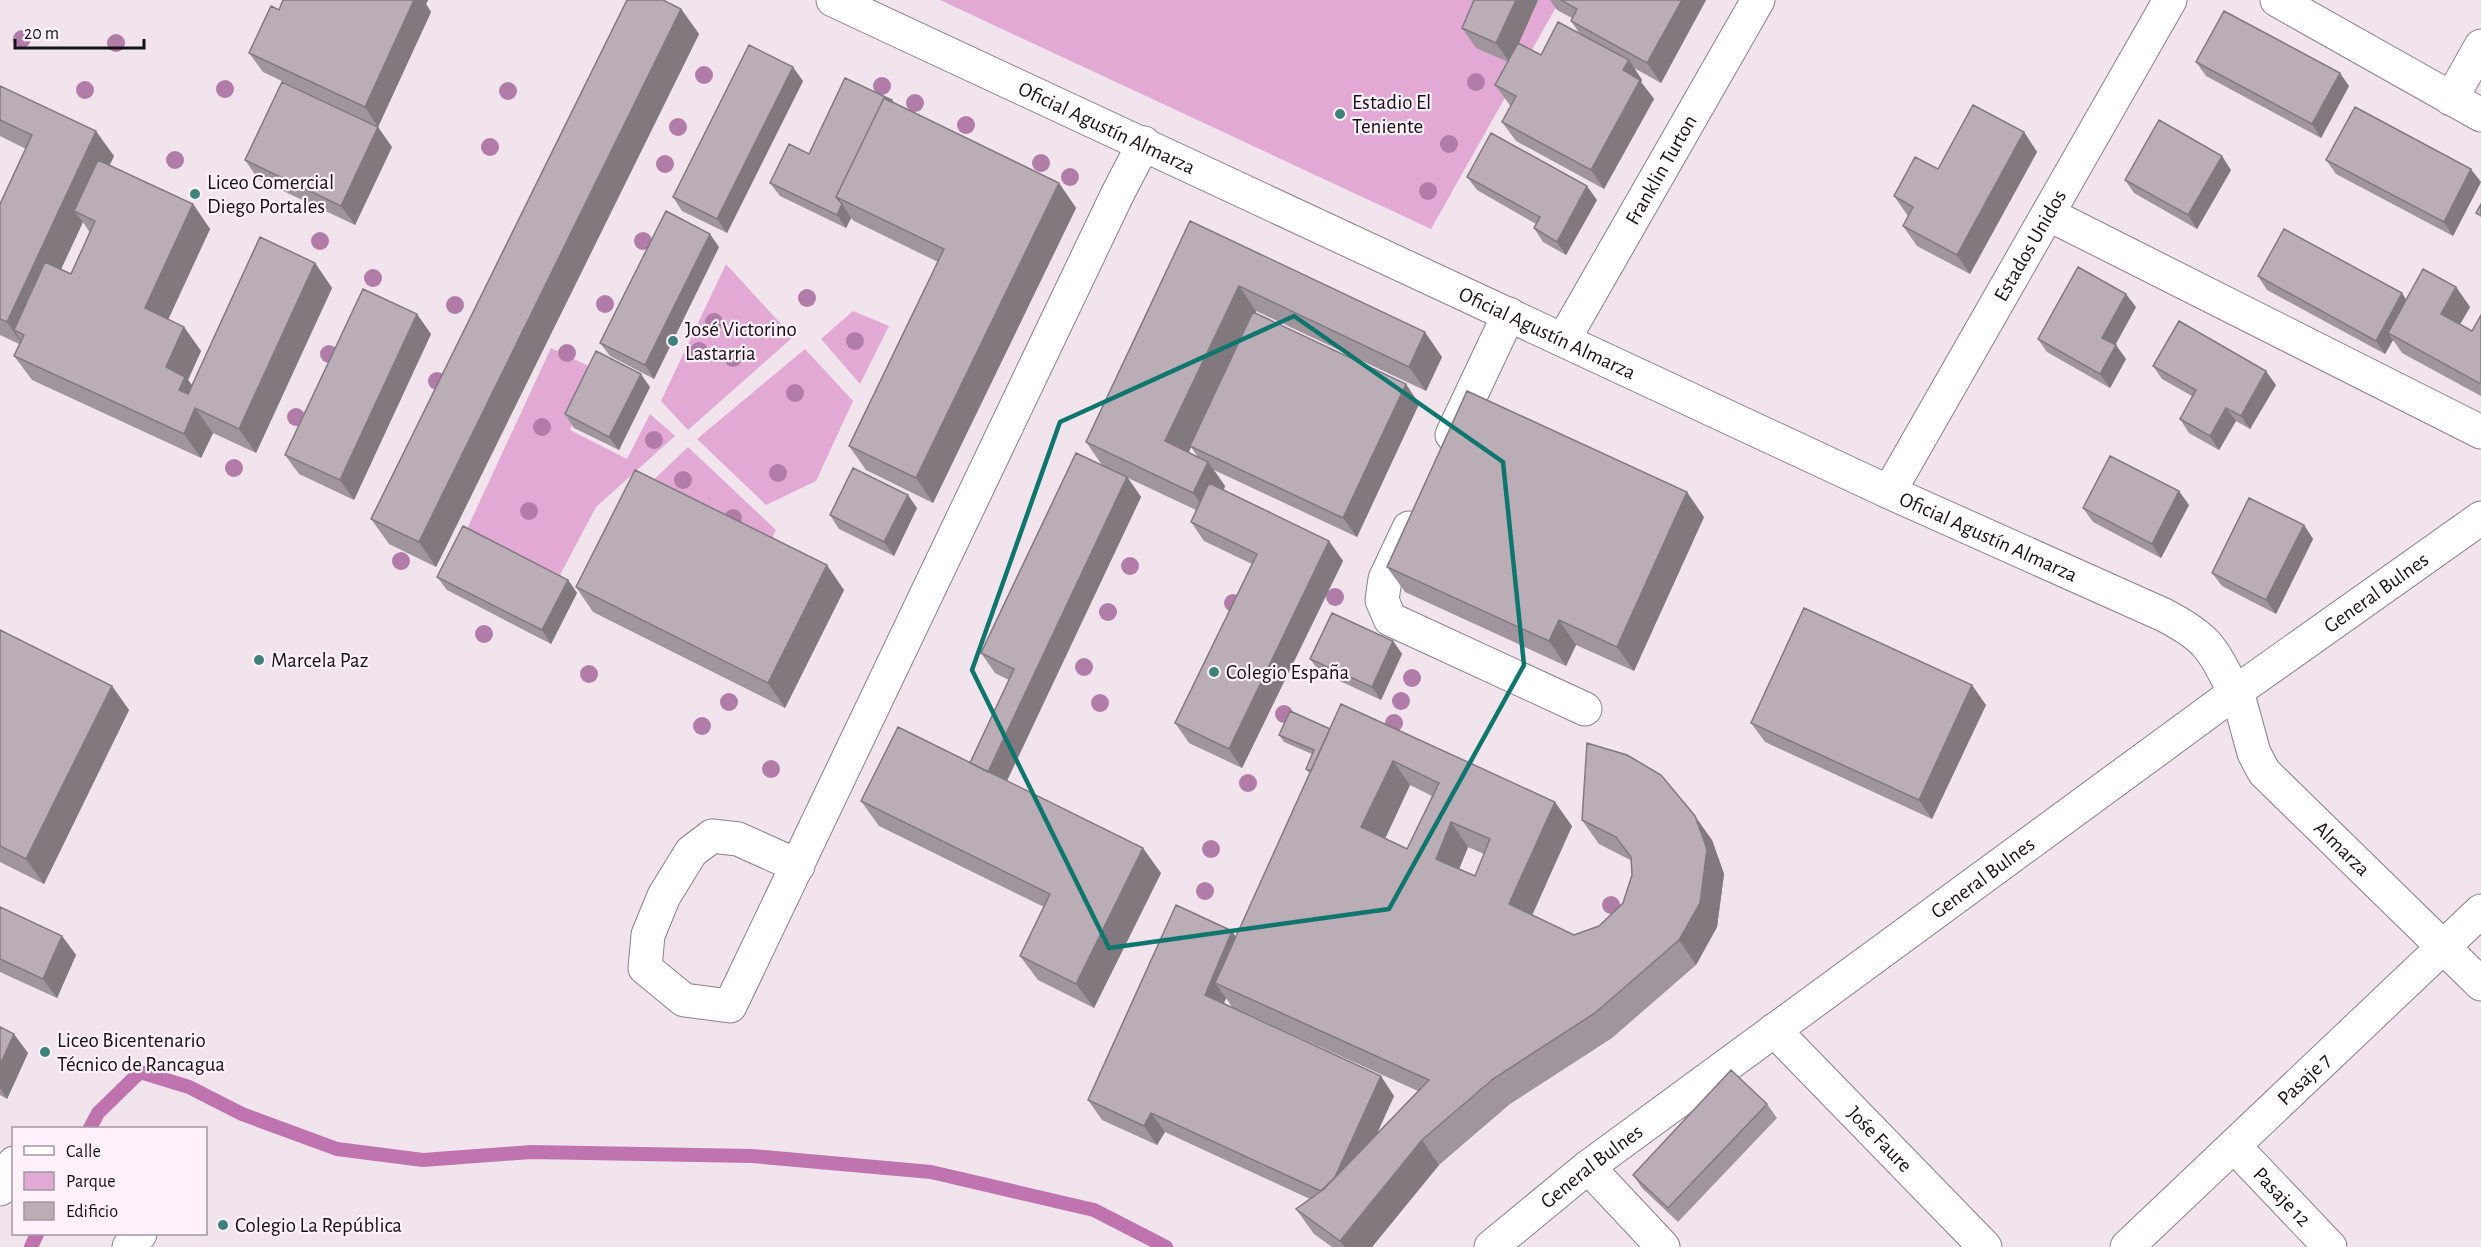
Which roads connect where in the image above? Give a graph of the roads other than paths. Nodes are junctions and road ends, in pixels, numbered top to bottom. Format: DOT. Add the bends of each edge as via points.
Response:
graph roads {
  1 [pos="833,0"];
  2 [pos="1758,0"];
  3 [pos="2170,0"];
  4 [pos="2277,0"];
  5 [pos="2481,46"];
  6 [pos="2451,99"];
  7 [pos="2481,115"];
  8 [pos="1144,143"];
  9 [pos="2048,214"];
  10 [pos="1509,314"];
  11 [pos="1564,339"];
  12 [pos="2481,432"];
  13 [pos="1439,462"];
  14 [pos="1889,492"];
  15 [pos="1419,504"];
  16 [pos="2481,518"];
  17 [pos="2237,691"];
  18 [pos="1585,709"];
  19 [pos="798,866"];
  20 [pos="2481,911"];
  21 [pos="2444,946"];
  22 [pos="2481,984"];
  23 [pos="1774,1030"];
  24 [pos="2235,1146"];
  25 [pos="12,1167"];
  26 [pos="1588,1167"];
  27 [pos="0,1190"];
  28 [pos="138,1235"];
  29 [pos="129,1247"];
  30 [pos="1491,1247"];
  31 [pos="1663,1247"];
  32 [pos="1985,1247"];
  33 [pos="2127,1247"];
  34 [pos="2330,1247"];
  1 -- 8 [label="street, Oficial Agustín Almarza"];
  2 -- 11 [label="street, Franklin Turton"];
  3 -- 9 [label="street, Estados Unidos"];
  4 -- 6 [label="street"];
  5 -- 6 [label="street"];
  6 -- 7 [label="street"];
  8 -- 10 [label="street, Oficial Agustín Almarza"];
  8 -- 19 [label="street"];
  9 -- 12 [label="street"];
  9 -- 14 [label="street, Estados Unidos"];
  10 -- 11 [label="street, Oficial Agustín Almarza"];
  10 -- 13 [label="street"];
  11 -- 14 [label="street, Oficial Agustín Almarza"];
  14 -- 17 [label="street, Oficial Agustín Almarza" via="2192,629 2212,647"];
  15 -- 18 [label="street" via="1384,579 1382,600 1390,619"];
  16 -- 17 [label="street, General Bulnes"];
  17 -- 21 [label="street, Almarza" via="2254,753 2264,772"];
  17 -- 23 [label="street, General Bulnes"];
  19 -- 19 [label="street" via="738,839 712,836 691,852 664,896 648,935 645,968 684,1000 730,1006"];
  20 -- 21 [label="street, Pasaje 7"];
  21 -- 22 [label="street, Almarza"];
  21 -- 24 [label="street, Pasaje 7"];
  23 -- 26 [label="street, General Bulnes"];
  23 -- 32 [label="street, Jośe Faure"];
  24 -- 33 [label="street, Pasaje 7"];
  24 -- 34 [label="street, Pasaje 12"];
  25 -- 27 [label="street"];
  26 -- 30 [label="street, General Bulnes"];
  26 -- 31 [label="street"];
  28 -- 29 [label="street"];
}
